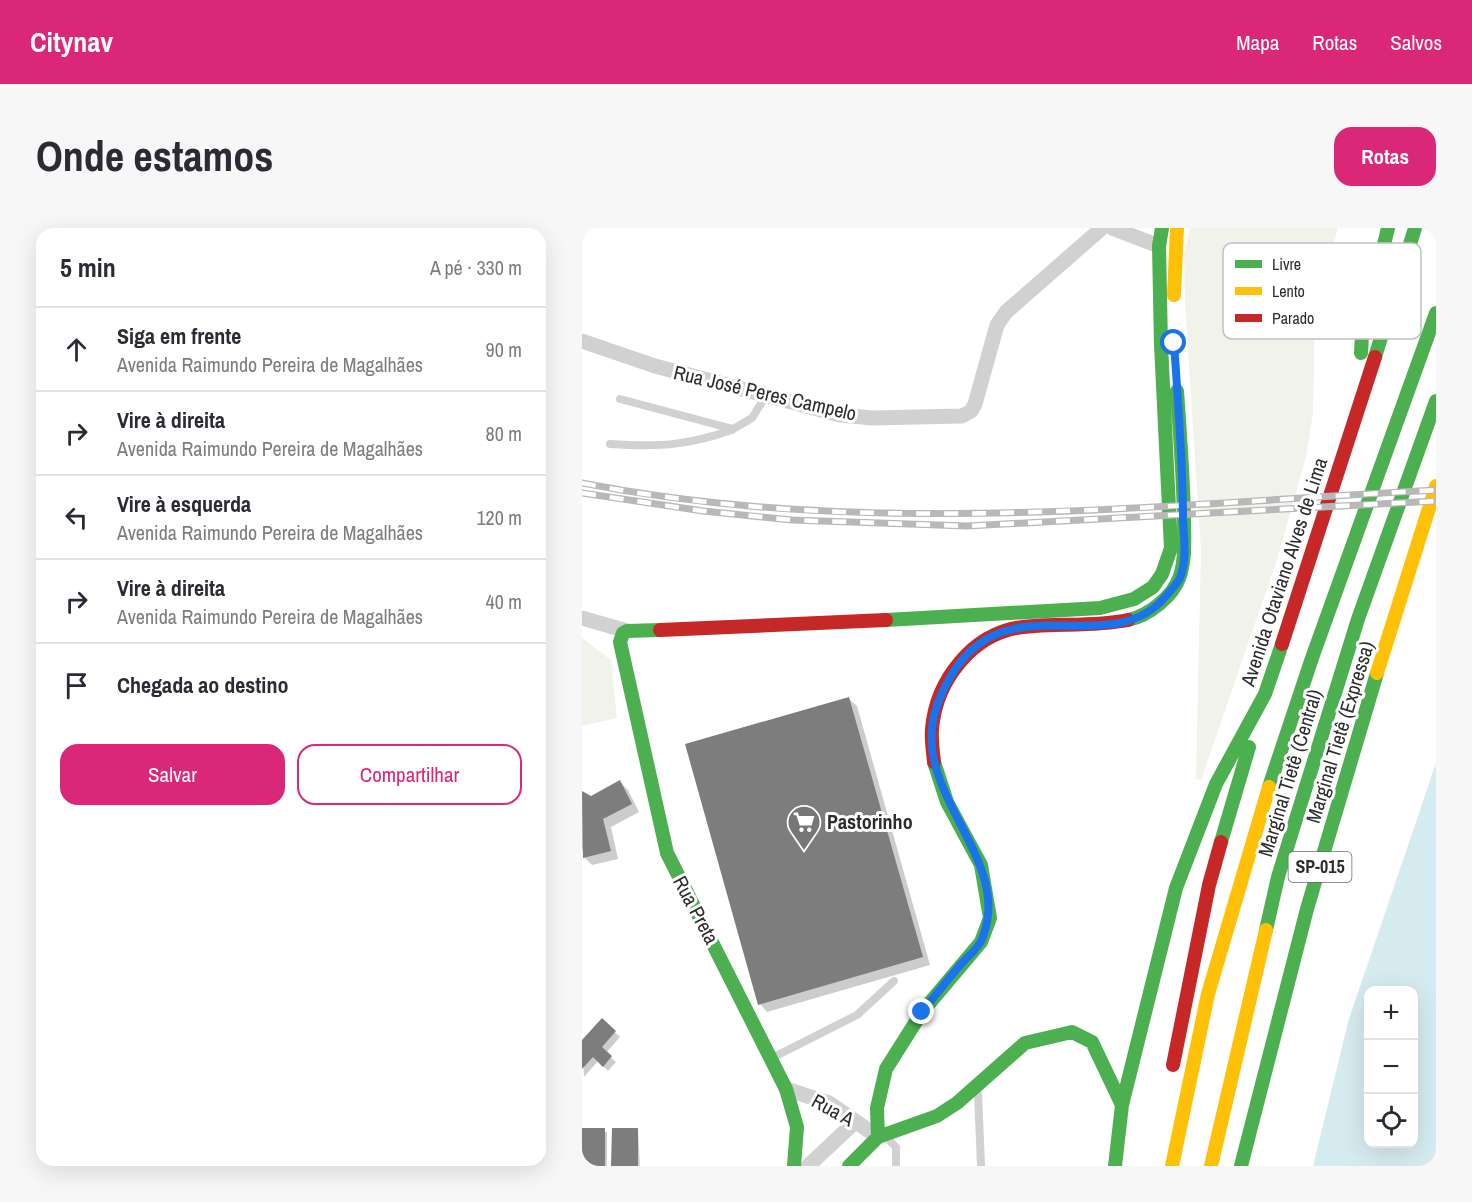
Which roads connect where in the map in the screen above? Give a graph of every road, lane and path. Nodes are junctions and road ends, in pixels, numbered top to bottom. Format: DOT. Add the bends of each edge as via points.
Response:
graph roads {
  1 [pos="1102,228"];
  2 [pos="1112,228"];
  3 [pos="1162,228"];
  4 [pos="1177,228"];
  5 [pos="1388,228"];
  6 [pos="1415,228"];
  7 [pos="1384,243"];
  8 [pos="1410,243"];
  9 [pos="1159,246"];
  10 [pos="1436,313"];
  11 [pos="1362,339"];
  12 [pos="1380,339"];
  13 [pos="582,341"];
  14 [pos="1362,395"];
  15 [pos="765,397"];
  16 [pos="620,399"];
  17 [pos="1436,401"];
  18 [pos="733,429"];
  19 [pos="610,444"];
  20 [pos="1436,486"];
  21 [pos="981,616"];
  22 [pos="582,618"];
  23 [pos="1325,622"];
  24 [pos="624,637"];
  25 [pos="986,638"];
  26 [pos="1265,694"];
  27 [pos="1305,724"];
  28 [pos="894,981"];
  29 [pos="770,1059"];
  30 [pos="1171,1077"];
  31 [pos="978,1084"];
  32 [pos="786,1089"];
  33 [pos="1122,1105"];
  34 [pos="855,1122"];
  35 [pos="878,1137"];
  36 [pos="1162,1142"];
  37 [pos="794,1166"];
  38 [pos="808,1166"];
  39 [pos="849,1166"];
  40 [pos="896,1166"];
  41 [pos="981,1166"];
  42 [pos="1115,1166"];
  43 [pos="1160,1166"];
  44 [pos="1172,1166"];
  45 [pos="1211,1166"];
  46 [pos="1241,1166"];
  1 -- 15 [label="street, Rua José Peres Campelo" via="1006,312 997,326 975,404 962,416 840,415"];
  2 -- 9 [label="street"];
  3 -- 9 [label="main road"];
  4 -- 25 [label="main road" via="1174,343 1183,466 1184,555 1179,579 1161,602 1136,618 1101,625 1021,627"];
  5 -- 7 [label="main road"];
  6 -- 8 [label="main road, Avenida Otaviano Alves de Lima"];
  9 -- 21 [label="main road" via="1171,548 1163,573 1152,588 1106,608"];
  10 -- 23 [label="main road"];
  11 -- 14 [label="main road"];
  12 -- 14 [label="main road, Avenida Otaviano Alves de Lima"];
  13 -- 15 [label="street, Rua José Peres Campelo"];
  14 -- 26 [label="main road, Avenida Otaviano Alves de Lima"];
  15 -- 18 [label="lane" via="752,418"];
  16 -- 18 [label="lane"];
  17 -- 45 [label="main road, Marginal Tietê (Central) / SP-015" via="1358,619 1278,877"];
  18 -- 19 [label="lane" via="663,447"];
  20 -- 46 [label="main road, Marginal Tietê (Expressa) / SP-015" via="1320,866"];
  21 -- 24 [label="main road"];
  21 -- 25 [label="main road" via="989,627"];
  22 -- 24 [label="street"];
  23 -- 27 [label="main road" via="1325,660"];
  23 -- 44 [label="main road" via="1234,894 1196,1040"];
  24 -- 29 [label="main road, Rua Preta" via="667,853"];
  25 -- 35 [label="main road" via="967,653 950,676 937,705 932,730 934,762 947,802 981,865 990,918 981,942 922,1012 886,1070 877,1108"];
  26 -- 30 [label="main road" via="1209,885"];
  26 -- 33 [label="main road, Avenida Otaviano Alves de Lima" via="1216,784 1176,888"];
  28 -- 29 [label="lane" via="857,1015"];
  29 -- 32 [label="main road, Rua Preta"];
  31 -- 33 [label="main road" via="1025,1043 1072,1032 1092,1042"];
  31 -- 35 [label="main road" via="937,1116"];
  31 -- 41 [label="lane"];
  32 -- 34 [label="street, Rua A" via="829,1103"];
  32 -- 37 [label="main road, Rua Preta" via="799,1141"];
  33 -- 42 [label="main road, Avenida Otaviano Alves de Lima"];
  34 -- 35 [label="street, Rua A"];
  34 -- 38 [label="street"];
  35 -- 39 [label="main road"];
  35 -- 40 [label="lane" via="888,1139 896,1147"];
  36 -- 43 [label="main road"];
}
